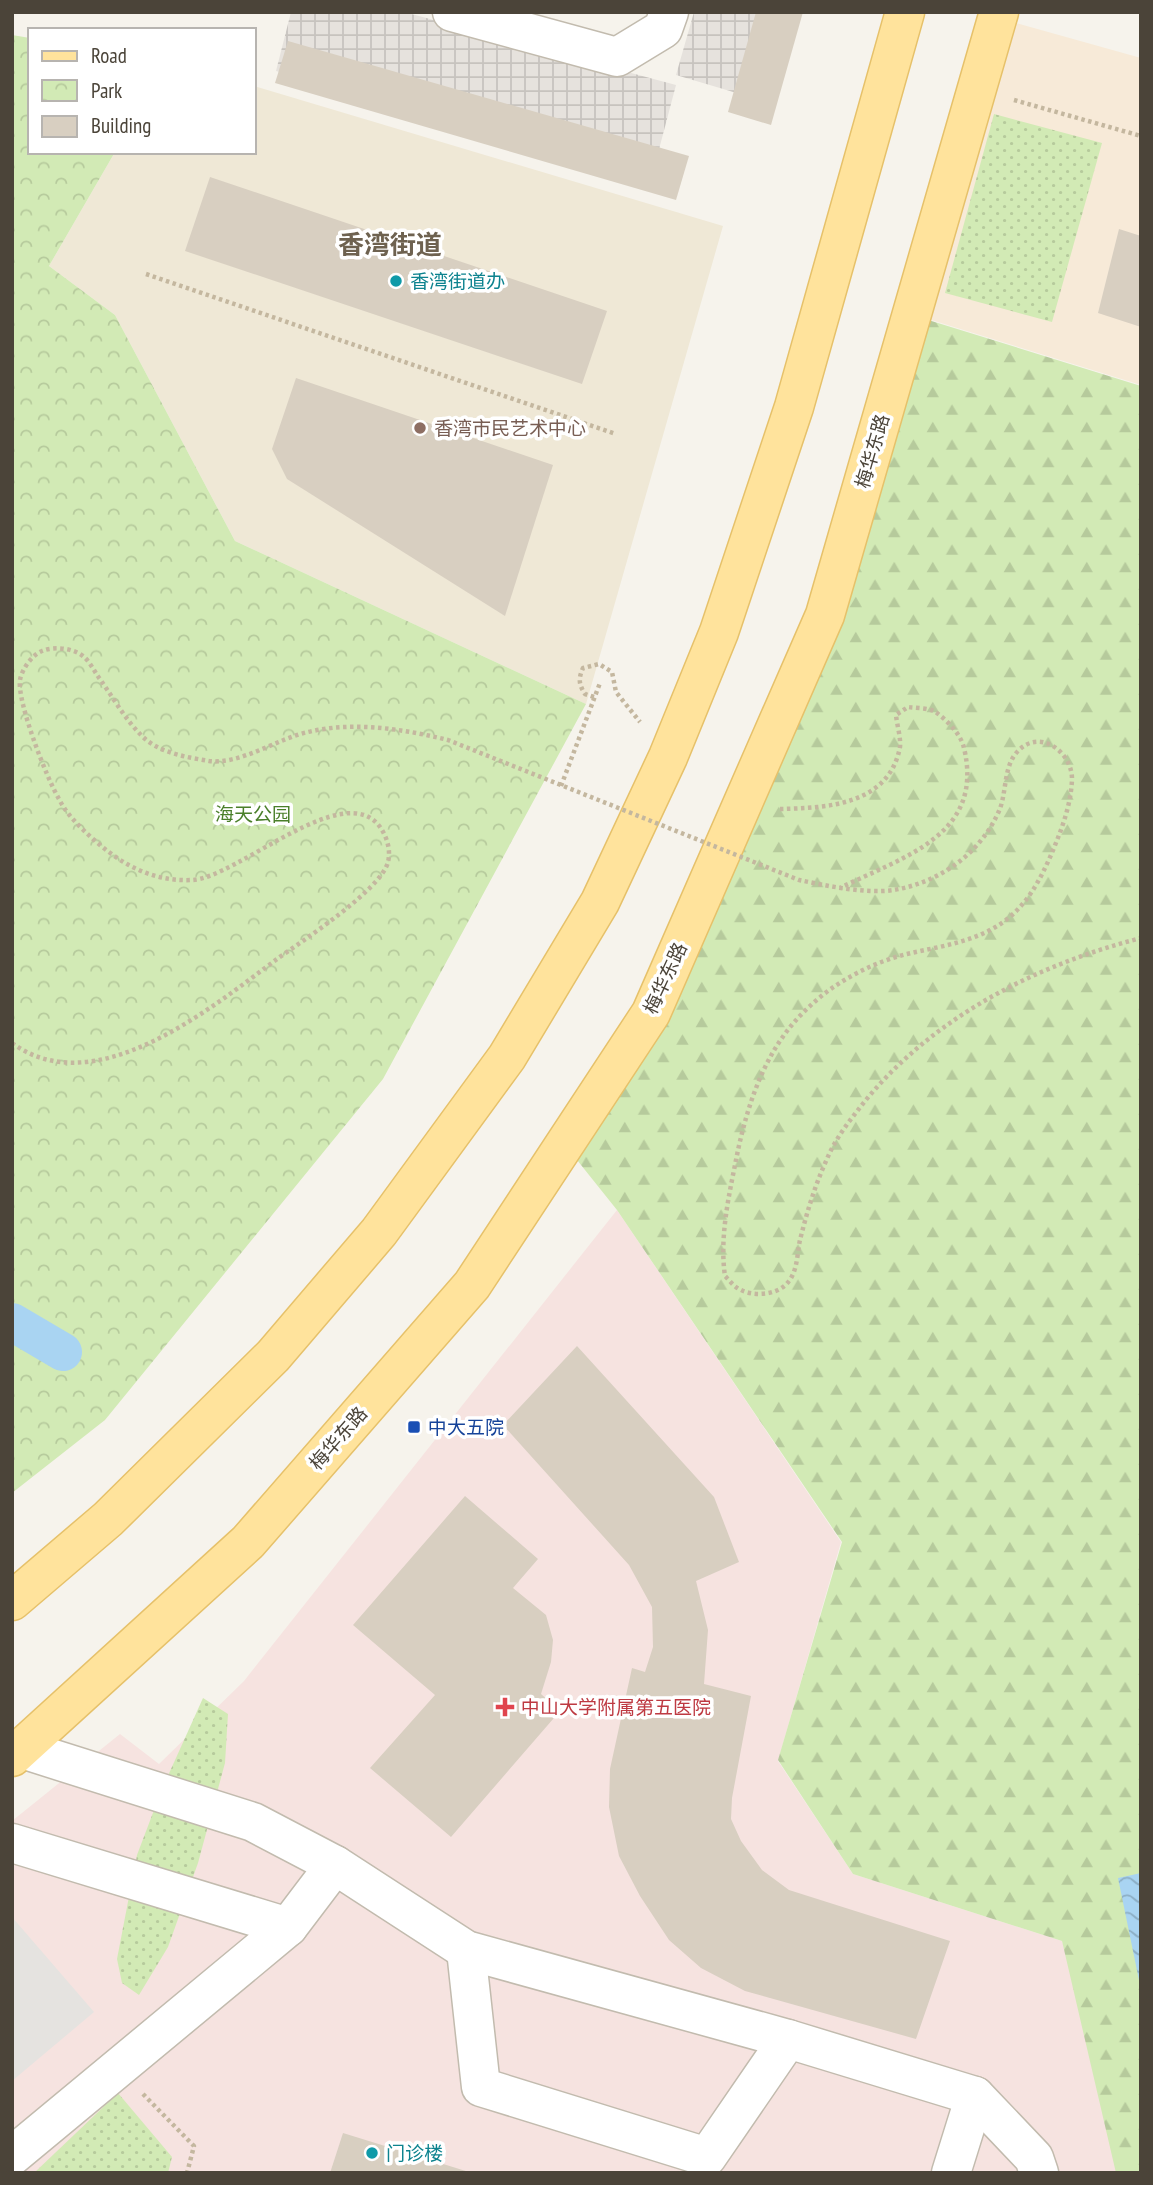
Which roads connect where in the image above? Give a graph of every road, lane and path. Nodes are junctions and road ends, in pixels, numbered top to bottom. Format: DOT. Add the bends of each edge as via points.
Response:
graph roads {
  1 [pos="452,12"];
  2 [pos="669,12"];
  3 [pos="905,12"];
  4 [pos="999,12"];
  5 [pos="976,90"];
  6 [pos="1141,136"];
  7 [pos="146,274"];
  8 [pos="616,435"];
  9 [pos="600,683"];
  10 [pos="594,697"];
  11 [pos="668,757"];
  12 [pos="561,786"];
  13 [pos="740,809"];
  14 [pos="840,888"];
  15 [pos="1141,938"];
  16 [pos="12,1043"];
  17 [pos="12,1601"];
  18 [pos="17,1753"];
  19 [pos="12,1843"];
  20 [pos="335,1866"];
  21 [pos="288,1927"];
  22 [pos="466,1950"];
  23 [pos="788,2039"];
  24 [pos="118,2068"];
  25 [pos="975,2096"];
  26 [pos="12,2156"];
  27 [pos="187,2173"];
  28 [pos="951,2173"];
  29 [pos="1039,2173"];
  1 -- 2 [label="lane" via="617,57 663,29"];
  3 -- 11 [label="main road" via="794,407 719,632"];
  4 -- 5 [label="main road, 梅华东路"];
  5 -- 6 [label="path"];
  5 -- 13 [label="main road, 梅华东路" via="825,615"];
  7 -- 8 [label="path"];
  9 -- 10 [label="path"];
  10 -- 11 [label="path" via="585,694 579,676 583,668 598,664 612,672 616,692"];
  10 -- 12 [label="path"];
  11 -- 17 [label="main road" via="600,902 507,1057 379,1232 273,1356 108,1519"];
  12 -- 14 [label="path, bridge" via="799,880"];
  12 -- 16 [label="path, bridge" via="448,740 404,730 334,727 304,732 215,762 162,750 141,736 84,657 68,649 40,652 23,670 19,684 47,774 76,824 113,858 141,873 194,880 220,873 296,831 342,813 358,812 382,829 389,846 381,875 362,895 204,1013 132,1051 81,1063 61,1062"];
  13 -- 14 [label="path" via="822,808 852,801 873,790 896,760 901,744 896,715 908,707 932,710 964,744 968,784 961,806 930,844"];
  13 -- 18 [label="main road, 梅华东路" via="651,1013 472,1285 248,1542"];
  14 -- 15 [label="path, bridge" via="892,890 946,872 988,833 1016,752 1028,743 1044,741 1068,761 1070,803 1059,836 1033,891 1006,920 946,947 905,954 866,969 834,987 810,1005 768,1060 744,1125 723,1242 725,1276 738,1289 755,1295 790,1280 813,1193 828,1156 847,1124 912,1052 950,1022 1001,992 1051,968"];
  18 -- 20 [label="lane" via="253,1822"];
  19 -- 21 [label="lane"];
  20 -- 21 [label="lane"];
  20 -- 22 [label="lane"];
  21 -- 24 [label="lane"];
  22 -- 23 [label="lane"];
  22 -- 23 [label="lane" via="481,2087 707,2157"];
  23 -- 25 [label="lane"];
  24 -- 26 [label="lane"];
  24 -- 27 [label="path" via="194,2146"];
  25 -- 28 [label="lane"];
  25 -- 29 [label="lane" via="1034,2158"];
}
